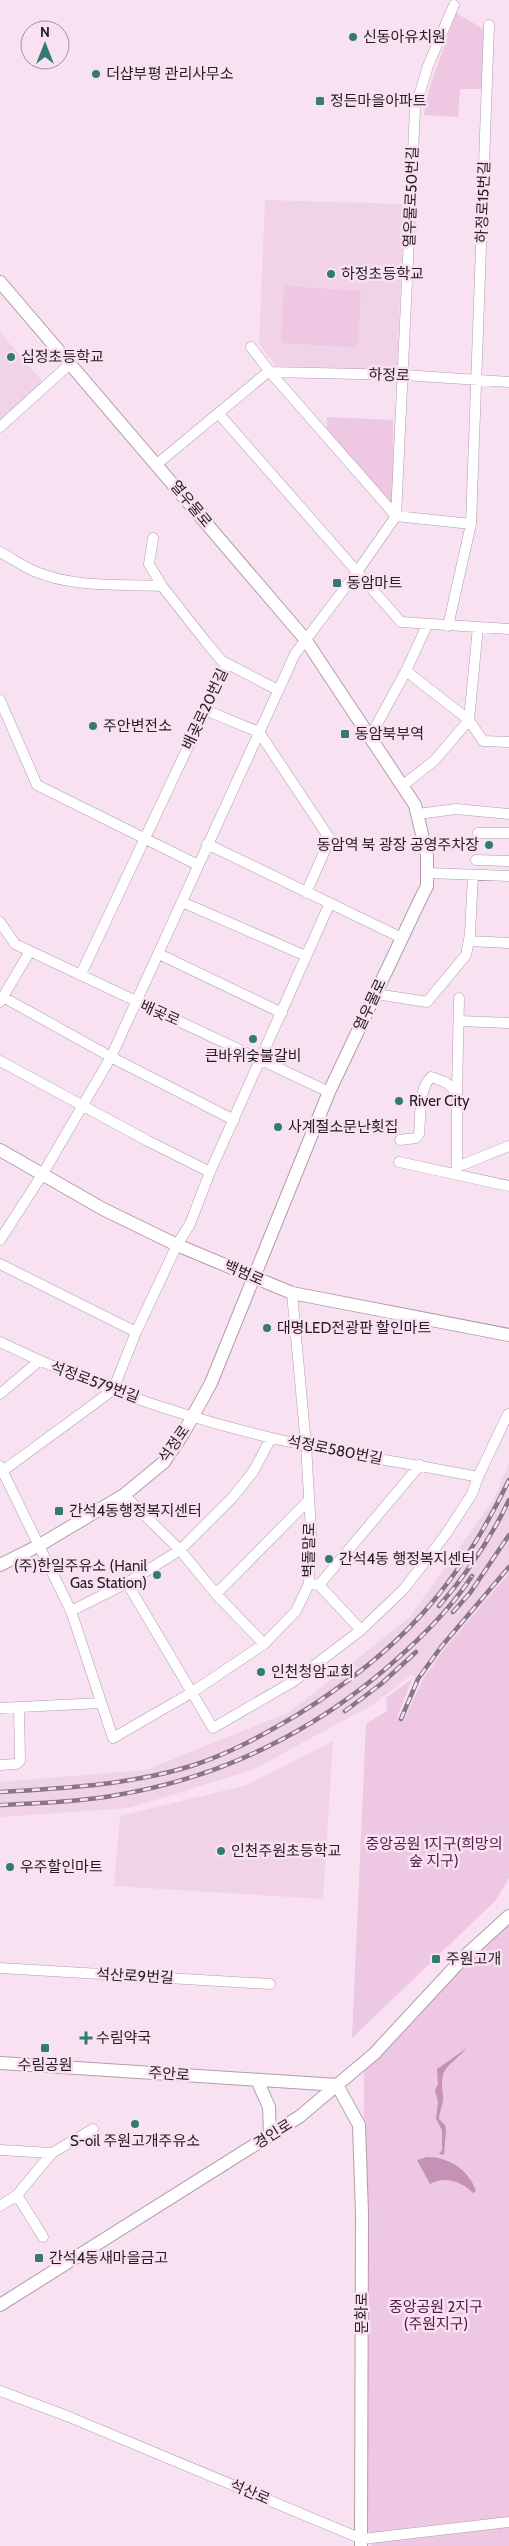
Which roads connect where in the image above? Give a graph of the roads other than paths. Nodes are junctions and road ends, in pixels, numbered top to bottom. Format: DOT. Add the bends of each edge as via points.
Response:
graph roads {
  1 [pos="454,5"];
  2 [pos="490,25"];
  3 [pos="0,282"];
  4 [pos="251,348"];
  5 [pos="71,363"];
  6 [pos="269,372"];
  7 [pos="404,375"];
  8 [pos="476,380"];
  9 [pos="509,382"];
  10 [pos="219,414"];
  11 [pos="0,427"];
  12 [pos="157,464"];
  13 [pos="396,516"];
  14 [pos="471,524"];
  15 [pos="153,538"];
  16 [pos="0,552"];
  17 [pos="357,572"];
  18 [pos="162,586"];
  19 [pos="426,625"];
  20 [pos="448,626"];
  21 [pos="478,627"];
  22 [pos="509,628"];
  23 [pos="305,639"];
  24 [pos="227,664"];
  25 [pos="406,672"];
  26 [pos="278,690"];
  27 [pos="0,702"];
  28 [pos="205,710"];
  29 [pos="469,720"];
  30 [pos="259,732"];
  31 [pos="371,735"];
  32 [pos="508,742"];
  33 [pos="402,786"];
  34 [pos="418,814"];
  35 [pos="509,814"];
  36 [pos="478,833"];
  37 [pos="509,833"];
  38 [pos="144,839"];
  39 [pos="208,844"];
  40 [pos="476,860"];
  41 [pos="506,861"];
  42 [pos="198,865"];
  43 [pos="428,873"];
  44 [pos="473,875"];
  45 [pos="489,875"];
  46 [pos="509,876"];
  47 [pos="306,893"];
  48 [pos="182,902"];
  49 [pos="329,905"];
  50 [pos="0,922"];
  51 [pos="402,938"];
  52 [pos="469,941"];
  53 [pos="509,943"];
  54 [pos="30,951"];
  55 [pos="159,954"];
  56 [pos="306,956"];
  57 [pos="80,974"];
  58 [pos="376,994"];
  59 [pos="459,998"];
  60 [pos="2,1000"];
  61 [pos="137,1003"];
  62 [pos="282,1013"];
  63 [pos="459,1020"];
  64 [pos="509,1023"];
  65 [pos="111,1057"];
  66 [pos="261,1059"];
  67 [pos="0,1061"];
  68 [pos="329,1092"];
  69 [pos="457,1096"];
  70 [pos="83,1106"];
  71 [pos="234,1120"];
  72 [pos="400,1140"];
  73 [pos="509,1146"];
  74 [pos="0,1150"];
  75 [pos="399,1162"];
  76 [pos="456,1171"];
  77 [pos="210,1172"];
  78 [pos="42,1175"];
  79 [pos="509,1186"];
  80 [pos="0,1240"];
  81 [pos="177,1245"];
  82 [pos="0,1264"];
  83 [pos="253,1277"];
  84 [pos="292,1293"];
  85 [pos="136,1332"];
  86 [pos="509,1334"];
  87 [pos="0,1342"];
  88 [pos="39,1361"];
  89 [pos="113,1390"];
  90 [pos="0,1394"];
  91 [pos="508,1414"];
  92 [pos="193,1416"];
  93 [pos="271,1438"];
  94 [pos="306,1445"];
  95 [pos="420,1465"];
  96 [pos="1,1470"];
  97 [pos="478,1477"];
  98 [pos="124,1495"];
  99 [pos="309,1500"];
  100 [pos="38,1546"];
  101 [pos="180,1550"];
  102 [pos="0,1565"];
  103 [pos="127,1584"];
  104 [pos="314,1585"];
  105 [pos="216,1594"];
  106 [pos="72,1611"];
  107 [pos="361,1630"];
  108 [pos="264,1644"];
  109 [pos="192,1693"];
  110 [pos="102,1703"];
  111 [pos="19,1707"];
  112 [pos="0,1708"];
  113 [pos="0,1765"];
  114 [pos="509,1916"];
  115 [pos="0,1968"];
  116 [pos="270,1984"];
  117 [pos="0,2062"];
  118 [pos="257,2080"];
  119 [pos="337,2085"];
  120 [pos="94,2129"];
  121 [pos="270,2136"];
  122 [pos="0,2150"];
  123 [pos="52,2153"];
  124 [pos="17,2195"];
  125 [pos="0,2206"];
  126 [pos="43,2237"];
  127 [pos="0,2305"];
  128 [pos="0,2391"];
  129 [pos="509,2522"];
  130 [pos="362,2542"];
  1 -- 7 [label="street, 열우물로50번길" via="428,66 415,109"];
  2 -- 8 [label="street, 하정로15번길"];
  3 -- 5 [label="main road, 열우물로"];
  4 -- 6 [label="street"];
  5 -- 11 [label="street"];
  5 -- 12 [label="main road, 열우물로"];
  6 -- 7 [label="street, 하정로"];
  6 -- 10 [label="street"];
  6 -- 13 [label="street"];
  7 -- 8 [label="street, 하정로"];
  7 -- 13 [label="street, 열우물로50번길"];
  8 -- 9 [label="street, 하정로"];
  8 -- 14 [label="street, 하정로15번길"];
  10 -- 12 [label="street"];
  10 -- 17 [label="street"];
  12 -- 23 [label="main road, 열우물로"];
  13 -- 14 [label="street"];
  13 -- 17 [label="street"];
  14 -- 20 [label="street, 하정로15번길"];
  15 -- 18 [label="street, 배곶로20번길" via="149,564"];
  16 -- 18 [label="street" via="35,571 63,579"];
  17 -- 19 [label="street" via="401,622"];
  17 -- 23 [label="street"];
  18 -- 24 [label="street, 배곶로20번길"];
  19 -- 20 [label="street"];
  19 -- 25 [label="street"];
  20 -- 21 [label="street"];
  21 -- 22 [label="street"];
  21 -- 29 [label="street"];
  23 -- 26 [label="street"];
  23 -- 31 [label="main road, 열우물로"];
  24 -- 26 [label="street"];
  24 -- 28 [label="street, 배곶로20번길"];
  25 -- 29 [label="street"];
  25 -- 31 [label="street"];
  26 -- 30 [label="street"];
  27 -- 38 [label="street" via="37,785"];
  28 -- 30 [label="street"];
  28 -- 38 [label="street, 배곶로20번길"];
  29 -- 32 [label="street" via="483,741"];
  29 -- 33 [label="street" via="435,760"];
  30 -- 39 [label="street"];
  30 -- 47 [label="street" via="330,839"];
  31 -- 33 [label="main road, 열우물로"];
  33 -- 34 [label="main road, 열우물로"];
  34 -- 35 [label="street" via="456,808"];
  34 -- 43 [label="main road, 열우물로"];
  36 -- 37 [label="street"];
  38 -- 42 [label="street"];
  38 -- 57 [label="street, 배곶로20번길"];
  39 -- 42 [label="street"];
  39 -- 47 [label="street"];
  40 -- 41 [label="street"];
  41 -- 45 [label="street"];
  42 -- 48 [label="street"];
  43 -- 44 [label="street"];
  43 -- 51 [label="main road, 열우물로" via="427,886"];
  44 -- 45 [label="street"];
  44 -- 52 [label="street"];
  45 -- 46 [label="street"];
  47 -- 49 [label="street"];
  48 -- 55 [label="street"];
  48 -- 56 [label="street"];
  49 -- 51 [label="street"];
  49 -- 56 [label="street"];
  50 -- 54 [label="street, 배곶로" via="15,944"];
  51 -- 58 [label="main road, 열우물로"];
  52 -- 53 [label="street"];
  52 -- 58 [label="street" via="466,955 427,1002"];
  54 -- 57 [label="street, 배곶로"];
  54 -- 60 [label="street"];
  55 -- 61 [label="street"];
  55 -- 62 [label="street"];
  56 -- 62 [label="street"];
  57 -- 61 [label="street, 배곶로"];
  58 -- 68 [label="main road, 열우물로"];
  59 -- 63 [label="street"];
  60 -- 65 [label="street"];
  61 -- 65 [label="street"];
  61 -- 66 [label="street, 배곶로"];
  62 -- 66 [label="street"];
  63 -- 64 [label="street"];
  63 -- 69 [label="street"];
  65 -- 70 [label="street"];
  65 -- 71 [label="street"];
  66 -- 68 [label="street, 배곶로"];
  66 -- 71 [label="street"];
  67 -- 70 [label="street"];
  68 -- 83 [label="main road, 열우물로"];
  69 -- 72 [label="street" via="447,1082 431,1077 423,1092 420,1134 416,1138"];
  69 -- 76 [label="street"];
  70 -- 77 [label="street"];
  70 -- 78 [label="street"];
  71 -- 77 [label="street"];
  73 -- 76 [label="street"];
  74 -- 78 [label="main road, 백범로"];
  75 -- 76 [label="street"];
  76 -- 79 [label="street"];
  77 -- 81 [label="street" via="190,1224"];
  78 -- 80 [label="street"];
  78 -- 81 [label="main road, 백범로"];
  81 -- 83 [label="main road, 백범로"];
  81 -- 85 [label="street"];
  82 -- 85 [label="street"];
  83 -- 84 [label="main road, 백범로"];
  83 -- 92 [label="main road, 석정로" via="211,1383"];
  84 -- 86 [label="main road, 백범로"];
  84 -- 94 [label="street, 벽돌말로"];
  85 -- 89 [label="street"];
  87 -- 88 [label="street, 석정로579번길"];
  88 -- 89 [label="street, 석정로579번길"];
  88 -- 90 [label="street"];
  89 -- 92 [label="street, 석정로579번길"];
  89 -- 96 [label="street"];
  91 -- 97 [label="street"];
  92 -- 93 [label="street, 석정로580번길"];
  92 -- 98 [label="main road, 석정로" via="164,1462"];
  93 -- 94 [label="street, 석정로580번길"];
  93 -- 101 [label="street" via="252,1472 232,1498"];
  94 -- 95 [label="street, 석정로580번길"];
  94 -- 99 [label="street, 벽돌말로"];
  95 -- 97 [label="street, 석정로580번길"];
  95 -- 104 [label="street"];
  96 -- 100 [label="street"];
  97 -- 107 [label="street" via="472,1494 422,1566 404,1589"];
  98 -- 100 [label="main road, 석정로"];
  98 -- 101 [label="street"];
  99 -- 104 [label="street, 벽돌말로"];
  99 -- 105 [label="street"];
  100 -- 102 [label="main road, 석정로"];
  100 -- 106 [label="street"];
  101 -- 103 [label="street"];
  101 -- 105 [label="street"];
  103 -- 106 [label="street"];
  103 -- 109 [label="street"];
  104 -- 107 [label="street"];
  104 -- 108 [label="street, 벽돌말로" via="296,1612"];
  105 -- 108 [label="street"];
  106 -- 110 [label="street"];
  107 -- 109 [label="street" via="294,1681 213,1728"];
  108 -- 109 [label="street, 벽돌말로"];
  109 -- 110 [label="street, 벽돌말로" via="113,1738"];
  110 -- 111 [label="street"];
  111 -- 112 [label="street"];
  111 -- 113 [label="street" via="20,1757 16,1764"];
  114 -- 119 [label="main road, 경인로" via="465,1956 374,2054"];
  115 -- 116 [label="street, 석산로9번길"];
  117 -- 118 [label="main road, 주안로"];
  118 -- 119 [label="main road, 주안로"];
  118 -- 121 [label="main road" via="267,2097"];
  119 -- 121 [label="main road, 경인로"];
  119 -- 130 [label="main road, 문화로" via="359,2124"];
  120 -- 123 [label="street"];
  121 -- 127 [label="main road, 경인로"];
  122 -- 123 [label="street"];
  123 -- 124 [label="street"];
  124 -- 125 [label="street"];
  124 -- 126 [label="street"];
  128 -- 130 [label="street, 석산로" via="67,2416"];
  129 -- 130 [label="street, 석산로"];
}
